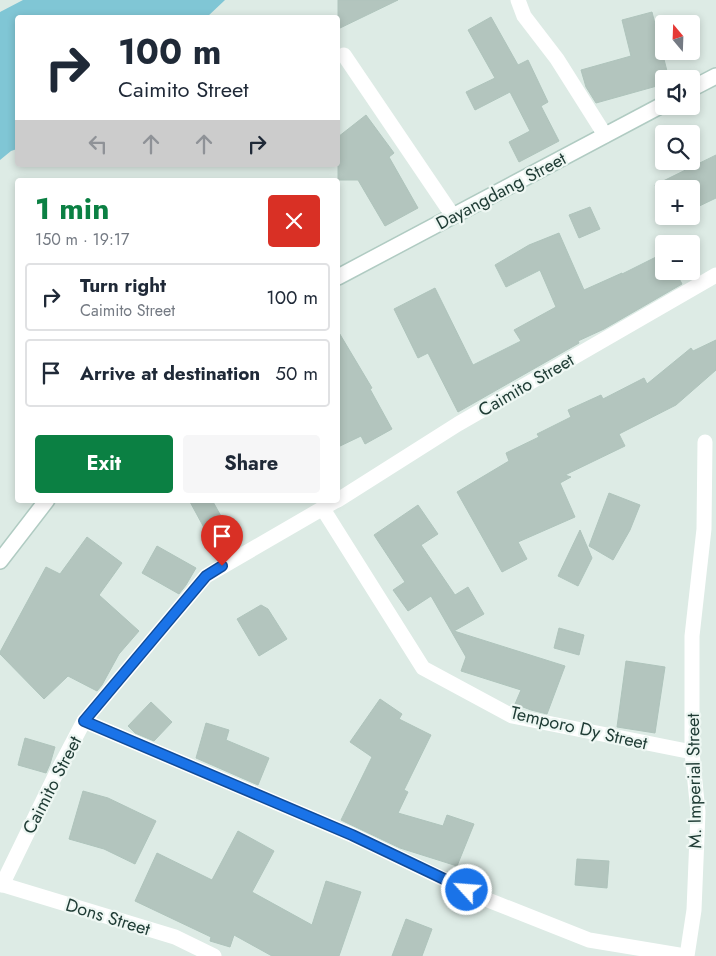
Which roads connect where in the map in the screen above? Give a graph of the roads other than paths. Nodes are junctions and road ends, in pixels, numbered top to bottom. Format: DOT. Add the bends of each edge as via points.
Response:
graph roads {
  1 [pos="518,0"];
  2 [pos="344,55"];
  3 [pos="716,76"];
  4 [pos="700,84"];
  5 [pos="655,109"];
  6 [pos="605,135"];
  7 [pos="453,216"];
  8 [pos="716,275"];
  9 [pos="340,277"];
  10 [pos="705,442"];
  11 [pos="340,498"];
  12 [pos="45,503"];
  13 [pos="332,503"];
  14 [pos="323,509"];
  15 [pos="0,561"];
  16 [pos="84,721"];
  17 [pos="692,752"];
  18 [pos="1,884"];
  19 [pos="214,956"];
  20 [pos="686,956"];
  1 -- 6 [label="street" via="524,16 557,59"];
  2 -- 7 [label="street"];
  3 -- 4 [label="street"];
  5 -- 6 [label="street, Dayangdang Street"];
  6 -- 7 [label="street, Dayangdang Street"];
  7 -- 9 [label="street, Dayangdang Street"];
  8 -- 11 [label="street, Caimito Street" via="458,424"];
  10 -- 17 [label="street, M. Imperial Street" via="704,530 692,636"];
  12 -- 15 [label="street"];
  13 -- 14 [label="street, Caimito Street"];
  14 -- 16 [label="street, Caimito Street" via="206,576"];
  14 -- 17 [label="street, Temporo Dy Street" via="422,668 512,716"];
  16 -- 18 [label="street, Caimito Street"];
  16 -- 20 [label="street" via="352,835 492,902 589,940"];
  17 -- 20 [label="street, M. Imperial Street" via="698,812 694,910"];
  18 -- 19 [label="street, Dons Street" via="175,937"];
}
